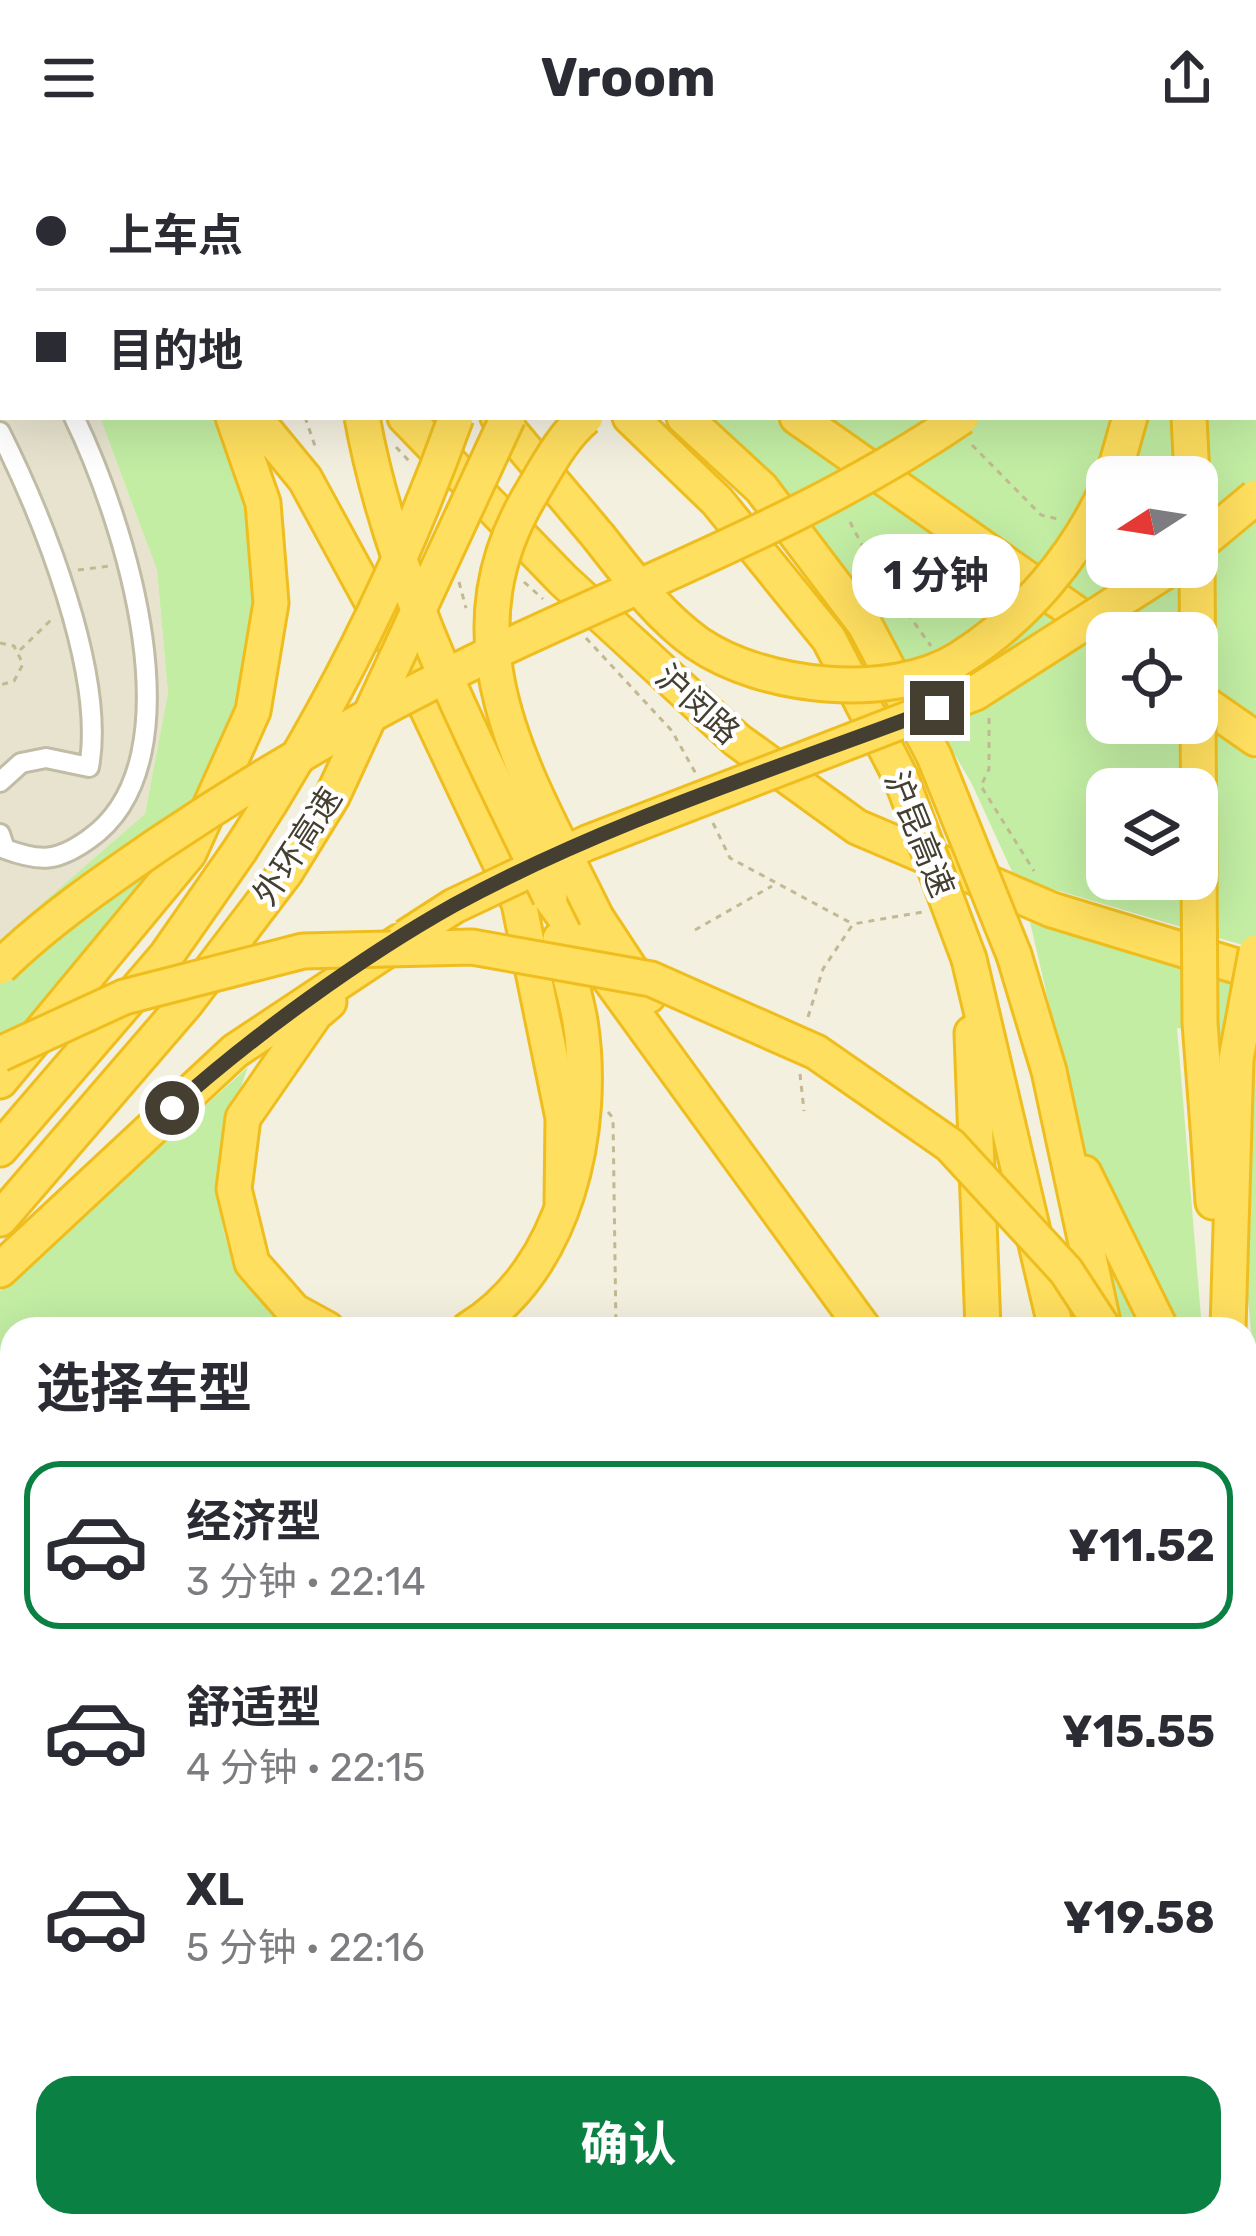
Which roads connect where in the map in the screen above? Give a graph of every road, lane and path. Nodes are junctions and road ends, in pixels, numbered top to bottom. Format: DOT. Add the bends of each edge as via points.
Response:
graph roads {
  1 [pos="75,420"];
  2 [pos="248,420"];
  3 [pos="250,420"];
  4 [pos="455,420"];
  5 [pos="500,420"];
  6 [pos="507,420"];
  7 [pos="582,420"];
  8 [pos="633,420"];
  9 [pos="687,420"];
  10 [pos="800,420"];
  11 [pos="1129,420"];
  12 [pos="1189,420"];
  13 [pos="384,423"];
  14 [pos="962,426"];
  15 [pos="0,432"];
  16 [pos="1119,456"];
  17 [pos="1191,456"];
  18 [pos="416,469"];
  19 [pos="1256,497"];
  20 [pos="1063,520"];
  21 [pos="1218,529"];
  22 [pos="1086,533"];
  23 [pos="126,564"];
  24 [pos="58,572"];
  25 [pos="514,572"];
  26 [pos="1139,588"];
  27 [pos="1197,588"];
  28 [pos="546,602"];
  29 [pos="66,606"];
  30 [pos="1086,620"];
  31 [pos="578,631"];
  32 [pos="0,643"];
  33 [pos="19,651"];
  34 [pos="0,685"];
  35 [pos="1218,713"];
  36 [pos="1256,739"];
  37 [pos="0,782"];
  38 [pos="699,784"];
  39 [pos="709,814"];
  40 [pos="0,834"];
  41 [pos="774,885"];
  42 [pos="550,897"];
  43 [pos="942,911"];
  44 [pos="853,924"];
  45 [pos="695,930"];
  46 [pos="406,938"];
  47 [pos="1256,952"];
  48 [pos="969,959"];
  49 [pos="0,967"];
  50 [pos="1256,972"];
  51 [pos="804,1029"];
  52 [pos="0,1054"];
  53 [pos="801,1062"];
  54 [pos="0,1081"];
  55 [pos="598,1102"];
  56 [pos="805,1111"];
  57 [pos="1060,1123"];
  58 [pos="1221,1126"];
  59 [pos="0,1149"];
  60 [pos="562,1202"];
  61 [pos="0,1219"];
  62 [pos="0,1270"];
  63 [pos="305,1317"];
  64 [pos="485,1317"];
  65 [pos="616,1317"];
  66 [pos="855,1317"];
  67 [pos="856,1317"];
  68 [pos="983,1317"];
  69 [pos="1053,1317"];
  70 [pos="1096,1317"];
  71 [pos="1101,1317"];
  72 [pos="1155,1317"];
  73 [pos="1225,1317"];
  1 -- 23 [label="street"];
  2 -- 54 [label="highway, bridge" via="271,603 253,711 189,854"];
  3 -- 60 [label="highway" via="305,479 408,668 519,904 562,1118"];
  4 -- 59 [label="highway, 外环高速, bridge" via="364,633 287,779 166,956"];
  5 -- 22 [label="highway, bridge" via="655,608 700,645 773,678 835,686 956,661 1023,611"];
  6 -- 61 [label="highway, 外环高速, bridge" via="332,797 285,873 186,1003"];
  7 -- 67 [label="highway, bridge" via="523,506 498,561 489,616 507,734 596,916"];
  8 -- 48 [label="highway, 沪昆高速, bridge" via="718,501 829,639 901,778"];
  9 -- 57 [label="highway, 沪昆高速, bridge" via="761,488 865,625 934,756 1014,955"];
  10 -- 30 [label="highway"];
  11 -- 16 [label="highway"];
  12 -- 17 [label="highway"];
  13 -- 18 [label="path"];
  13 -- 42 [label="highway, bridge" via="371,466 441,669"];
  13 -- 50 [label="highway, 沪闵路" via="737,740 857,826 1052,910"];
  14 -- 20 [label="path" via="1041,515"];
  14 -- 49 [label="highway, bridge" via="685,570 340,729 117,872"];
  15 -- 24 [label="street"];
  19 -- 21 [label="highway, bridge"];
  23 -- 24 [label="path"];
  23 -- 40 [label="street" via="146,685 143,764 106,828 76,848 38,862 4,849"];
  24 -- 29 [label="street"];
  25 -- 28 [label="path"];
  26 -- 46 [label="highway, bridge" via="975,693 587,843 454,906"];
  27 -- 58 [label="highway, bridge" via="1200,1023"];
  29 -- 33 [label="path"];
  29 -- 37 [label="street" via="91,694 88,767 46,758 21,763"];
  31 -- 38 [label="path" via="672,731"];
  32 -- 33 [label="path"];
  33 -- 34 [label="path" via="19,676"];
  35 -- 36 [label="highway"];
  39 -- 41 [label="path" via="730,858"];
  41 -- 44 [label="path"];
  41 -- 45 [label="path"];
  42 -- 60 [label="highway" via="580,1024 583,1127"];
  42 -- 66 [label="highway"];
  43 -- 44 [label="path"];
  44 -- 51 [label="path" via="823,969"];
  46 -- 62 [label="highway, bridge" via="235,1052"];
  46 -- 63 [label="highway, bridge" via="315,1014 243,1118 234,1189 252,1263"];
  47 -- 58 [label="highway, bridge"];
  48 -- 68 [label="highway"];
  48 -- 69 [label="highway, 沪昆高速"];
  52 -- 70 [label="highway, bridge" via="124,997 303,951 472,947 651,979 816,1052 950,1144 1066,1271"];
  53 -- 56 [label="path"];
  55 -- 65 [label="path" via="613,1118"];
  57 -- 71 [label="highway, 沪昆高速"];
  57 -- 72 [label="highway"];
  58 -- 73 [label="highway"];
  60 -- 64 [label="highway" via="539,1259 512,1297"];
}
